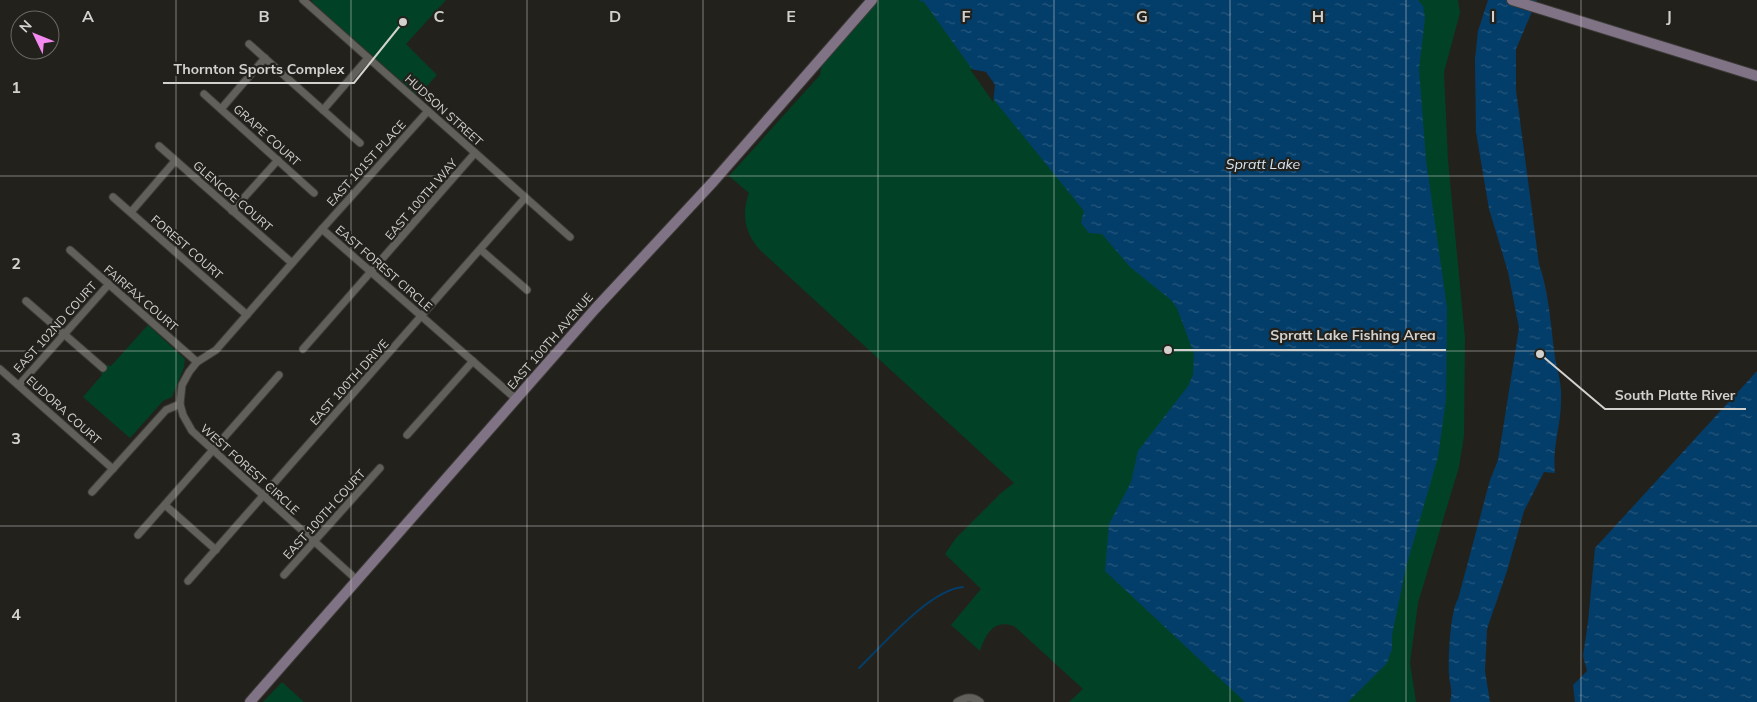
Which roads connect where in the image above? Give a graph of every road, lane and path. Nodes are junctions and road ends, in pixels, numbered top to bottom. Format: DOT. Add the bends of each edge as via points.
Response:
graph roads {
  1 [pos="303,0"];
  2 [pos="872,0"];
  3 [pos="1512,0"];
  4 [pos="249,44"];
  5 [pos="265,58"];
  6 [pos="368,58"];
  7 [pos="1757,76"];
  8 [pos="204,94"];
  9 [pos="221,109"];
  10 [pos="323,110"];
  11 [pos="428,111"];
  12 [pos="360,143"];
  13 [pos="159,146"];
  14 [pos="475,153"];
  15 [pos="278,160"];
  16 [pos="175,161"];
  17 [pos="314,192"];
  18 [pos="113,197"];
  19 [pos="525,198"];
  20 [pos="232,211"];
  21 [pos="130,212"];
  22 [pos="322,229"];
  23 [pos="570,238"];
  24 [pos="70,250"];
  25 [pos="481,250"];
  26 [pos="292,263"];
  27 [pos="372,273"];
  28 [pos="109,284"];
  29 [pos="527,290"];
  30 [pos="26,301"];
  31 [pos="247,315"];
  32 [pos="422,317"];
  33 [pos="64,334"];
  34 [pos="304,349"];
  35 [pos="473,361"];
  36 [pos="197,362"];
  37 [pos="103,368"];
  38 [pos="0,369"];
  39 [pos="279,375"];
  40 [pos="19,386"];
  41 [pos="516,400"];
  42 [pos="180,404"];
  43 [pos="407,435"];
  44 [pos="212,452"];
  45 [pos="380,468"];
  46 [pos="113,469"];
  47 [pos="92,492"];
  48 [pos="263,496"];
  49 [pos="165,505"];
  50 [pos="138,536"];
  51 [pos="314,541"];
  52 [pos="216,550"];
  53 [pos="284,574"];
  54 [pos="357,580"];
  55 [pos="188,581"];
  56 [pos="250,702"];
  57 [pos="957,702"];
  58 [pos="980,702"];
  1 -- 6 [label="street, HUDSON STREET"];
  2 -- 41 [label="street, EAST 100TH AVENUE"];
  3 -- 7 [label="street"];
  4 -- 5 [label="street"];
  5 -- 9 [label="street"];
  5 -- 10 [label="street"];
  6 -- 10 [label="street"];
  6 -- 11 [label="street, HUDSON STREET"];
  8 -- 9 [label="street, GRAPE COURT"];
  9 -- 15 [label="street, GRAPE COURT"];
  10 -- 12 [label="street"];
  11 -- 14 [label="street, HUDSON STREET"];
  11 -- 22 [label="street, EAST 101ST PLACE"];
  13 -- 16 [label="street, GLENCOE COURT"];
  14 -- 19 [label="street, HUDSON STREET"];
  14 -- 27 [label="street, EAST 100TH WAY"];
  15 -- 17 [label="street, GRAPE COURT"];
  15 -- 20 [label="street"];
  16 -- 20 [label="street, GLENCOE COURT"];
  16 -- 21 [label="street"];
  18 -- 21 [label="street, FOREST COURT"];
  19 -- 23 [label="street, HUDSON STREET"];
  19 -- 25 [label="street, EAST 100TH DRIVE"];
  20 -- 26 [label="street, GLENCOE COURT"];
  21 -- 31 [label="street, FOREST COURT"];
  22 -- 26 [label="street, EAST FOREST CIRCLE"];
  22 -- 27 [label="street, EAST FOREST CIRCLE"];
  24 -- 28 [label="street, FAIRFAX COURT"];
  25 -- 29 [label="street"];
  25 -- 32 [label="street, EAST 100TH DRIVE"];
  26 -- 31 [label="street, EAST FOREST CIRCLE"];
  27 -- 32 [label="street, EAST FOREST CIRCLE"];
  27 -- 34 [label="street, EAST 100TH WAY"];
  28 -- 33 [label="street, EAST 102ND COURT"];
  28 -- 36 [label="street, FAIRFAX COURT"];
  30 -- 33 [label="street"];
  31 -- 36 [label="street" via="216,350"];
  32 -- 35 [label="street, EAST FOREST CIRCLE"];
  32 -- 48 [label="street, EAST 100TH DRIVE"];
  33 -- 37 [label="street"];
  33 -- 40 [label="street, EAST 102ND COURT"];
  35 -- 41 [label="street, EAST FOREST CIRCLE"];
  35 -- 43 [label="street"];
  36 -- 42 [label="street" via="184,380"];
  38 -- 40 [label="street, EUDORA COURT"];
  39 -- 44 [label="street"];
  40 -- 46 [label="street, EUDORA COURT"];
  41 -- 54 [label="street, EAST 100TH AVENUE"];
  42 -- 44 [label="street, WEST FOREST CIRCLE" via="192,431"];
  42 -- 46 [label="street" via="166,410"];
  44 -- 48 [label="street, WEST FOREST CIRCLE"];
  44 -- 49 [label="street"];
  45 -- 51 [label="street, EAST 100TH COURT"];
  46 -- 47 [label="street"];
  48 -- 51 [label="street, WEST FOREST CIRCLE"];
  48 -- 52 [label="street, EAST 100TH DRIVE"];
  49 -- 50 [label="street"];
  49 -- 52 [label="street"];
  51 -- 53 [label="street, EAST 100TH COURT"];
  51 -- 54 [label="street, WEST FOREST CIRCLE"];
  52 -- 55 [label="street, EAST 100TH DRIVE"];
  54 -- 56 [label="street, EAST 100TH AVENUE"];
  57 -- 58 [label="street" via="965,698 975,698"];
}
